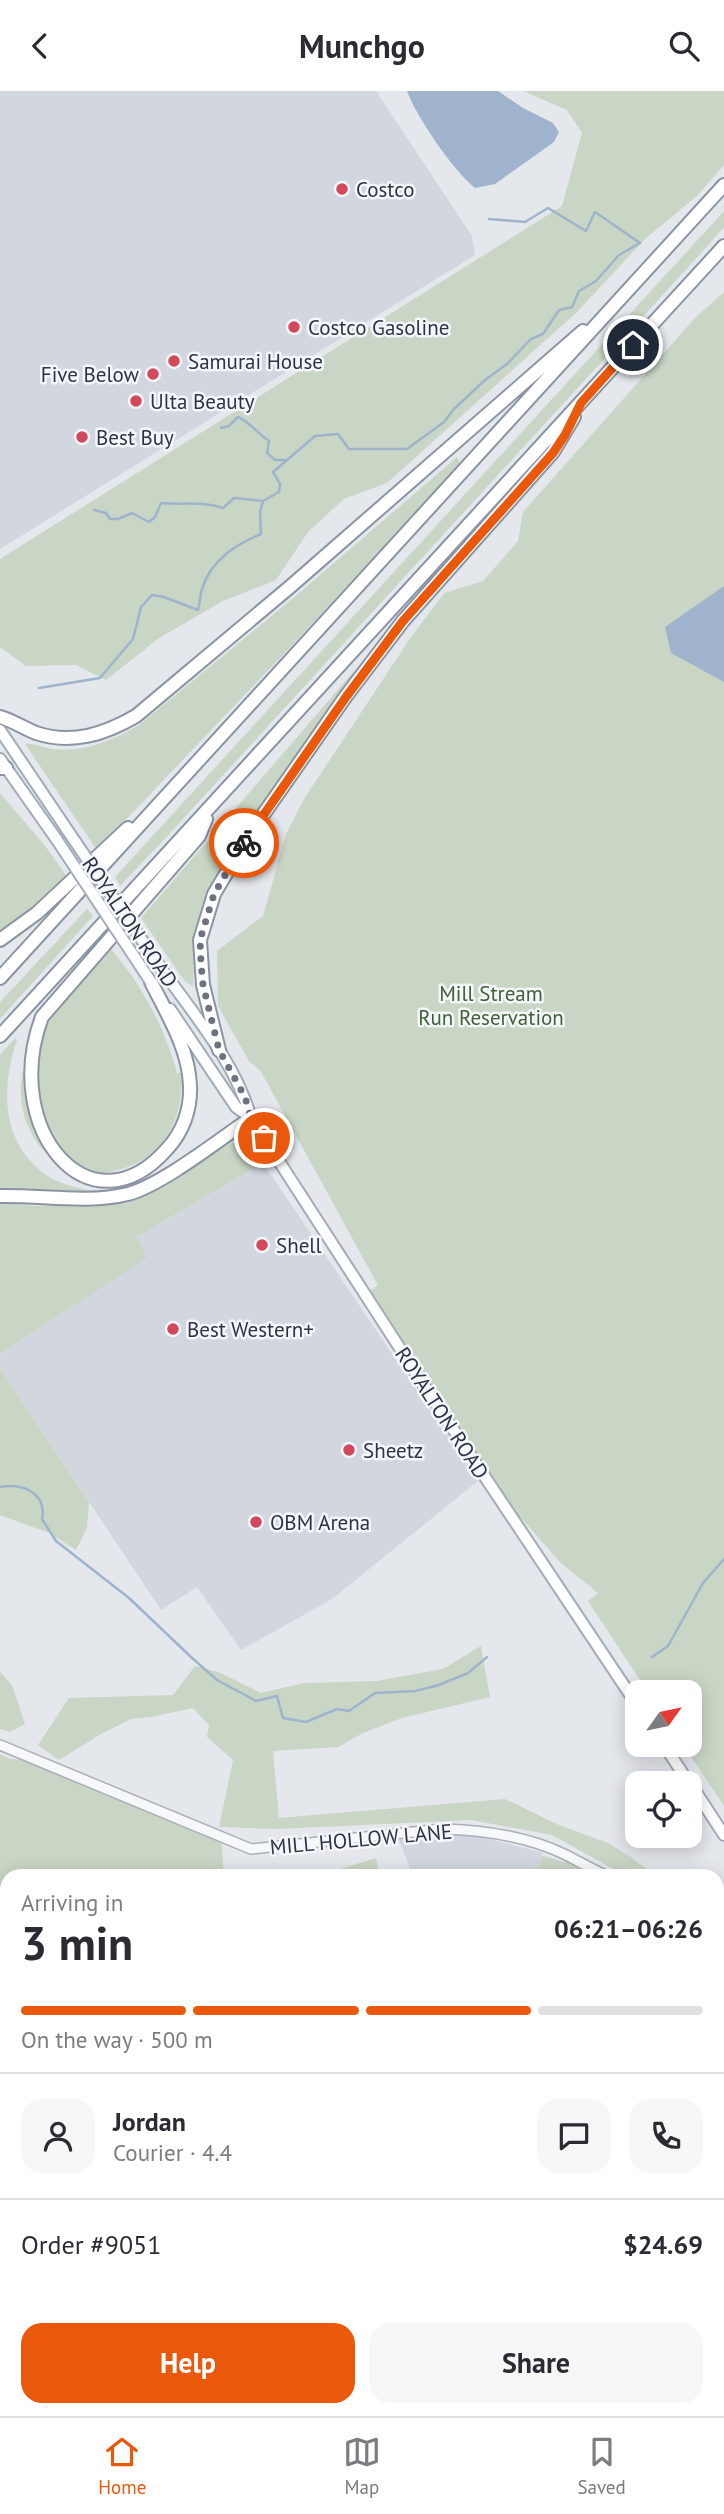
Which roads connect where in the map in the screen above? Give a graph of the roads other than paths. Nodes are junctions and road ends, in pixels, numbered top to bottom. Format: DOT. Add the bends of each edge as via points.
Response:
graph roads {
  1 [pos="724,185"];
  2 [pos="724,247"];
  3 [pos="628,292"];
  4 [pos="581,403"];
  5 [pos="0,717"];
  6 [pos="0,730"];
  7 [pos="2,765"];
  8 [pos="192,769"];
  9 [pos="211,807"];
  10 [pos="0,940"];
  11 [pos="0,978"];
  12 [pos="151,982"];
  13 [pos="0,1036"];
  14 [pos="22,1047"];
  15 [pos="219,1050"];
  16 [pos="251,1118"];
  17 [pos="48,1164"];
  18 [pos="0,1196"];
  19 [pos="625,1687"];
  20 [pos="0,1745"];
  21 [pos="702,1802"];
  22 [pos="724,1835"];
  23 [pos="592,1869"];
  1 -- 3 [label="highway"];
  2 -- 4 [label="highway"];
  3 -- 5 [label="highway" via="136,716 95,736 72,738 51,737"];
  3 -- 8 [label="highway"];
  4 -- 9 [label="highway"];
  4 -- 15 [label="highway" via="553,453 403,621 346,697 249,835 214,894 200,940 203,985"];
  6 -- 15 [label="main road, ROYALTON ROAD, bridge"];
  7 -- 12 [label="main road, ROYALTON ROAD, bridge"];
  8 -- 10 [label="highway" via="37,913"];
  8 -- 11 [label="highway"];
  9 -- 13 [label="highway"];
  9 -- 14 [label="highway" via="199,836 42,1017"];
  12 -- 16 [label="main road, ROYALTON ROAD" via="236,1107"];
  12 -- 17 [label="highway" via="178,1037 189,1076 190,1101 178,1134 162,1156 123,1177 88,1180"];
  15 -- 16 [label="main road, ROYALTON ROAD" via="245,1097"];
  16 -- 18 [label="highway" via="152,1183 129,1193 87,1199"];
  16 -- 19 [label="main road, ROYALTON ROAD"];
  20 -- 23 [label="street, MILL HOLLOW LANE" via="251,1849 442,1829 473,1830 536,1843"];
  21 -- 22 [label="main road"];
}
